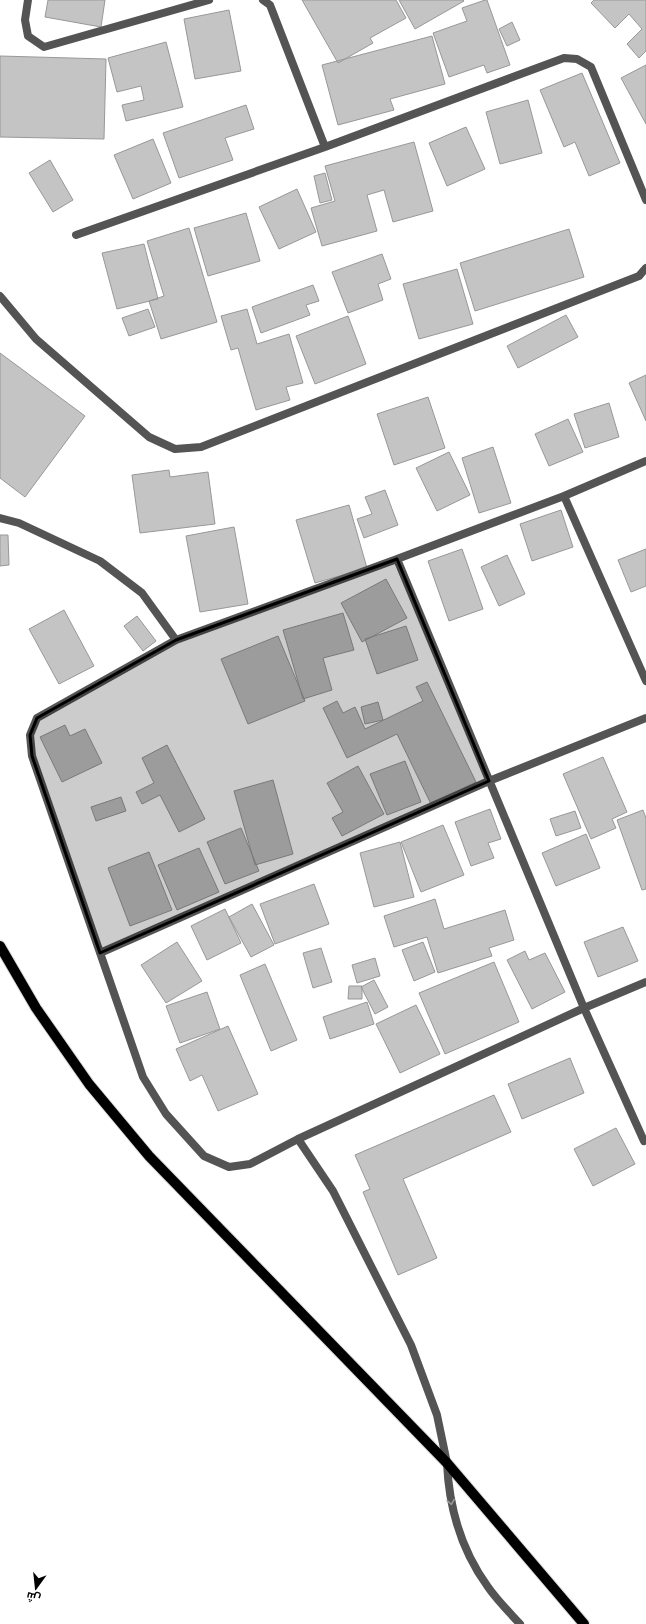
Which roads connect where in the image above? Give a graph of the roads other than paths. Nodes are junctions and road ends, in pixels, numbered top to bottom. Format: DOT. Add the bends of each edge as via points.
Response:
graph roads {
  1 [pos="28,0"];
  2 [pos="209,0"];
  3 [pos="263,0"];
  4 [pos="325,147"];
  5 [pos="646,200"];
  6 [pos="76,235"];
  7 [pos="646,268"];
  8 [pos="0,296"];
  9 [pos="646,462"];
  10 [pos="564,496"];
  11 [pos="0,518"];
  12 [pos="398,559"];
  13 [pos="176,640"];
  14 [pos="646,681"];
  15 [pos="646,718"];
  16 [pos="489,781"];
  17 [pos="0,946"];
  18 [pos="100,953"];
  19 [pos="646,982"];
  20 [pos="584,1008"];
  21 [pos="298,1139"];
  22 [pos="644,1141"];
  23 [pos="448,1463"];
  24 [pos="520,1624"];
  25 [pos="584,1624"];
  1 -- 2 [label="street" via="24,20 28,36 44,47"];
  3 -- 4 [label="street" via="270,5"];
  4 -- 5 [label="street" via="564,58 577,59 591,67"];
  4 -- 6 [label="street"];
  7 -- 8 [label="street" via="639,276 201,447 175,449 149,436 36,339"];
  9 -- 10 [label="street"];
  10 -- 12 [label="street"];
  10 -- 14 [label="street"];
  11 -- 13 [label="street" via="18,523 100,561 142,593"];
  12 -- 13 [label="street"];
  12 -- 16 [label="street"];
  13 -- 18 [label="street" via="37,718 30,735 32,756"];
  15 -- 16 [label="street"];
  16 -- 18 [label="street"];
  16 -- 20 [label="street"];
  17 -- 23 [label="main road" via="36,1008 89,1084 149,1156"];
  18 -- 21 [label="street" via="143,1077 166,1114 204,1156 229,1167 250,1164"];
  19 -- 20 [label="street"];
  20 -- 21 [label="street"];
  20 -- 22 [label="street"];
  21 -- 23 [label="street" via="333,1191 410,1345 437,1415"];
  23 -- 24 [label="street, one-way" via="448,1485 457,1529 476,1569"];
  23 -- 25 [label="main road"];
}
